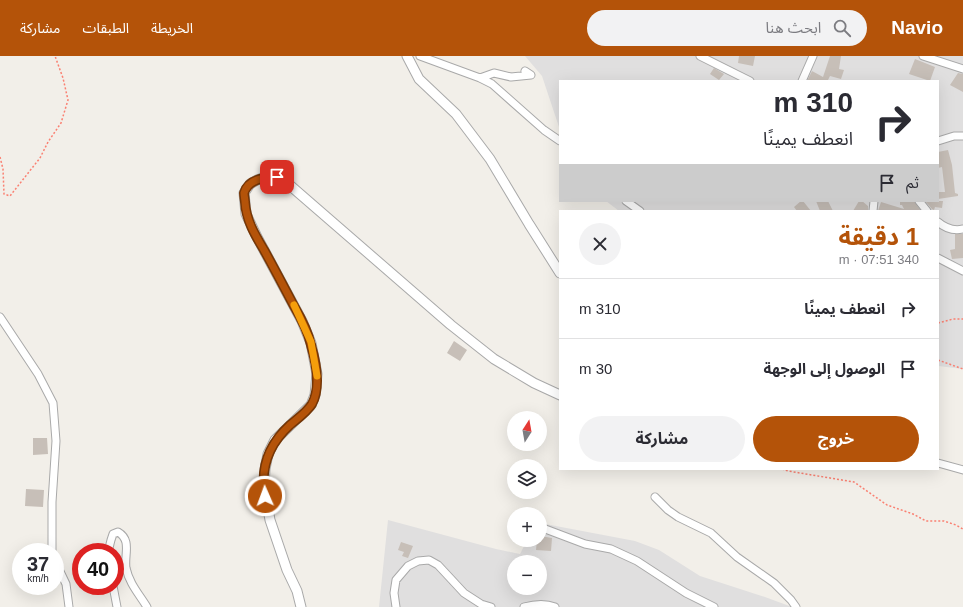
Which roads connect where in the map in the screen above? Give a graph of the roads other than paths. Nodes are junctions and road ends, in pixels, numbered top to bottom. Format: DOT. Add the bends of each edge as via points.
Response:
graph roads {
  1 [pos="407,56"];
  2 [pos="700,56"];
  3 [pos="813,56"];
  4 [pos="923,56"];
  5 [pos="426,57"];
  6 [pos="963,69"];
  7 [pos="525,71"];
  8 [pos="480,78"];
  9 [pos="748,80"];
  10 [pos="802,80"];
  11 [pos="963,136"];
  12 [pos="559,140"];
  13 [pos="939,140"];
  14 [pos="627,202"];
  15 [pos="920,202"];
  16 [pos="639,210"];
  17 [pos="926,210"];
  18 [pos="939,223"];
  19 [pos="963,229"];
  20 [pos="939,259"];
  21 [pos="559,271"];
  22 [pos="963,271"];
  23 [pos="0,317"];
  24 [pos="559,395"];
  25 [pos="939,463"];
  26 [pos="963,470"];
  27 [pos="655,497"];
  28 [pos="547,530"];
  29 [pos="52,543"];
  30 [pos="110,543"];
  31 [pos="64,580"];
  32 [pos="115,595"];
  33 [pos="69,607"];
  34 [pos="117,607"];
  35 [pos="147,607"];
  36 [pos="301,607"];
  37 [pos="396,607"];
  38 [pos="491,607"];
  39 [pos="524,607"];
  40 [pos="555,607"];
  41 [pos="714,607"];
  42 [pos="796,607"];
  1 -- 21 [label="street" via="419,79 456,114 490,159"];
  2 -- 9 [label="street"];
  3 -- 10 [label="street"];
  4 -- 6 [label="street"];
  5 -- 8 [label="street"];
  7 -- 8 [label="street" via="531,75 511,77 494,73"];
  8 -- 12 [label="street" via="492,84"];
  11 -- 13 [label="street"];
  14 -- 16 [label="street"];
  15 -- 17 [label="street"];
  18 -- 19 [label="street" via="956,230"];
  20 -- 22 [label="street"];
  23 -- 29 [label="street" via="45,385 54,408 56,441"];
  24 -- 36 [label="street" via="494,359 285,181 277,177 266,177 250,184 244,193 246,214 302,320 311,342 317,374 315,395 311,405 275,440 268,454 265,469 264,487 270,520"];
  25 -- 26 [label="street"];
  27 -- 42 [label="street" via="678,517 711,533 738,557 774,583"];
  28 -- 41 [label="street" via="585,544 611,549"];
  30 -- 35 [label="street" via="114,534 118,532 126,541 128,578"];
  31 -- 33 [label="street"];
  32 -- 34 [label="street"];
  37 -- 38 [label="street" via="396,580 408,566 418,561 429,560 438,565 464,593"];
  39 -- 40 [label="street" via="535,604"];
}
